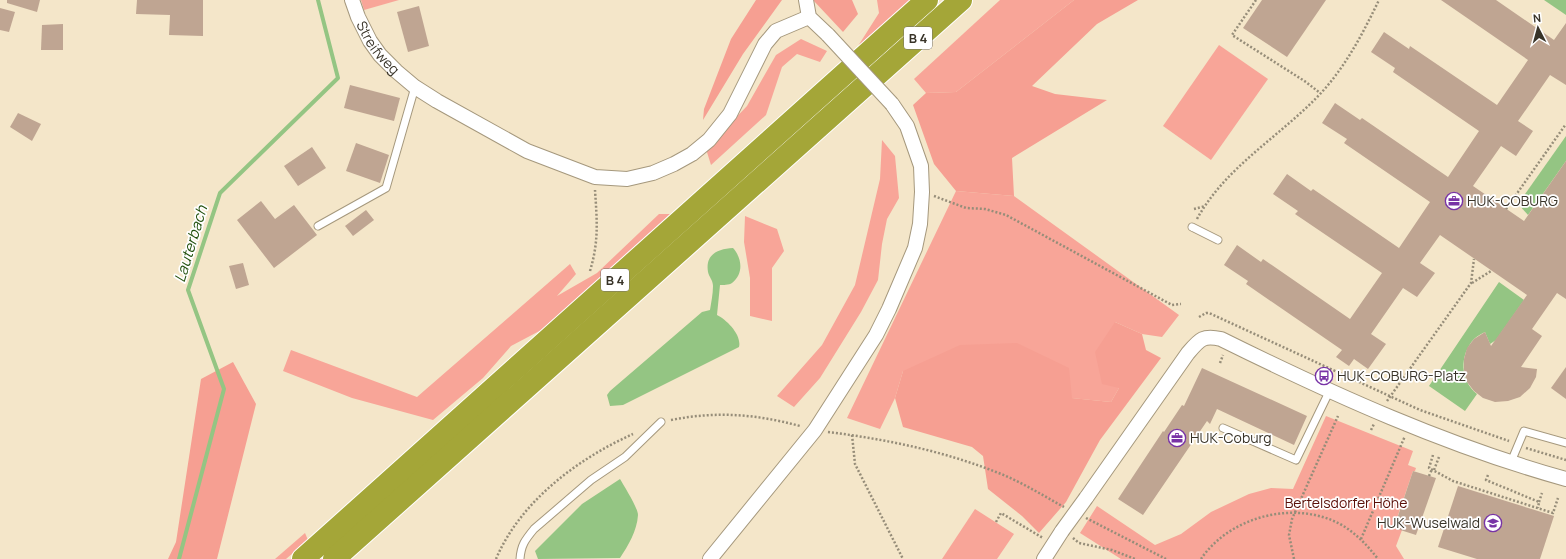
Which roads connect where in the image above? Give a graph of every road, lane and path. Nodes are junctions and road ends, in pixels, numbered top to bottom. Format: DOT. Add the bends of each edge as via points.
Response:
graph roads {
  1 [pos="352,0"];
  2 [pos="806,0"];
  3 [pos="927,0"];
  4 [pos="960,0"];
  5 [pos="1256,0"];
  6 [pos="1379,0"];
  7 [pos="809,17"];
  8 [pos="415,87"];
  9 [pos="1320,93"];
  10 [pos="1566,124"];
  11 [pos="594,177"];
  12 [pos="922,192"];
  13 [pos="1205,206"];
  14 [pos="1194,209"];
  15 [pos="1506,209"];
  16 [pos="318,226"];
  17 [pos="1192,227"];
  18 [pos="1218,240"];
  19 [pos="1474,259"];
  20 [pos="590,271"];
  21 [pos="1491,271"];
  22 [pos="1471,283"];
  23 [pos="1181,304"];
  24 [pos="1199,317"];
  25 [pos="1330,390"];
  26 [pos="1390,396"];
  27 [pos="1338,416"];
  28 [pos="661,422"];
  29 [pos="1223,428"];
  30 [pos="815,430"];
  31 [pos="852,435"];
  32 [pos="1402,443"];
  33 [pos="1566,443"];
  34 [pos="1518,445"];
  35 [pos="1433,455"];
  36 [pos="1439,457"];
  37 [pos="1566,460"];
  38 [pos="1511,462"];
  39 [pos="1433,470"];
  40 [pos="1488,475"];
  41 [pos="1429,476"];
  42 [pos="1566,479"];
  43 [pos="1542,493"];
  44 [pos="1558,498"];
  45 [pos="1539,502"];
  46 [pos="1538,508"];
  47 [pos="1068,509"];
  48 [pos="1294,513"];
  49 [pos="1082,516"];
  50 [pos="996,522"];
  51 [pos="1062,531"];
  52 [pos="1042,537"];
  53 [pos="1361,539"];
  54 [pos="303,559"];
  55 [pos="334,559"];
  56 [pos="520,559"];
  57 [pos="710,559"];
  58 [pos="903,559"];
  59 [pos="1044,559"];
  60 [pos="1135,559"];
  61 [pos="1166,559"];
  62 [pos="1201,559"];
  63 [pos="1294,559"];
  64 [pos="1378,559"];
  1 -- 8 [label="street, Streifweg" via="370,41 380,55"];
  2 -- 7 [label="street"];
  3 -- 54 [label="highway, B 4"];
  4 -- 55 [label="highway, B 4"];
  5 -- 9 [label="path" via="1232,35"];
  6 -- 9 [label="path" via="1341,70"];
  7 -- 11 [label="street, Streifweg" via="776,31 765,44 730,114 692,154 653,173 628,179"];
  7 -- 12 [label="street, bridge" via="892,104 907,126 921,166"];
  8 -- 11 [label="street, Streifweg" via="437,102 527,151"];
  8 -- 16 [label="lane" via="386,188"];
  9 -- 13 [label="path" via="1247,159"];
  10 -- 15 [label="path"];
  11 -- 20 [label="path" via="598,230"];
  12 -- 23 [label="path" via="966,208 985,209 1006,215 1172,305"];
  12 -- 30 [label="street" via="915,248 889,309 854,371"];
  13 -- 14 [label="path"];
  13 -- 17 [label="path"];
  17 -- 18 [label="lane"];
  19 -- 22 [label="path"];
  21 -- 22 [label="path"];
  22 -- 26 [label="path"];
  24 -- 26 [label="path" via="1209,313"];
  25 -- 29 [label="lane" via="1296,460"];
  25 -- 38 [label="street" via="1404,423"];
  25 -- 51 [label="street, bridge" via="1221,339 1200,339"];
  26 -- 34 [label="path" via="1420,410"];
  27 -- 48 [label="path"];
  28 -- 56 [label="lane" via="625,457 592,480 534,529 520,548"];
  30 -- 31 [label="path"];
  30 -- 57 [label="street"];
  31 -- 47 [label="path" via="968,462 998,473"];
  31 -- 58 [label="path" via="855,464"];
  32 -- 53 [label="path"];
  33 -- 34 [label="lane" via="1524,431"];
  34 -- 37 [label="path"];
  34 -- 38 [label="lane"];
  35 -- 39 [label="path" via="1429,468"];
  36 -- 39 [label="path"];
  38 -- 42 [label="street"];
  39 -- 41 [label="path"];
  39 -- 46 [label="path" via="1453,481"];
  40 -- 45 [label="path" via="1486,480"];
  43 -- 45 [label="path"];
  44 -- 46 [label="path" via="1553,513"];
  45 -- 46 [label="path"];
  48 -- 53 [label="path" via="1317,515"];
  48 -- 62 [label="path" via="1261,517 1235,528"];
  48 -- 63 [label="path" via="1289,535"];
  49 -- 61 [label="path"];
  50 -- 52 [label="path" via="1001,513"];
  51 -- 59 [label="street"];
  51 -- 60 [label="path" via="1079,542"];
  53 -- 64 [label="path"];
}
